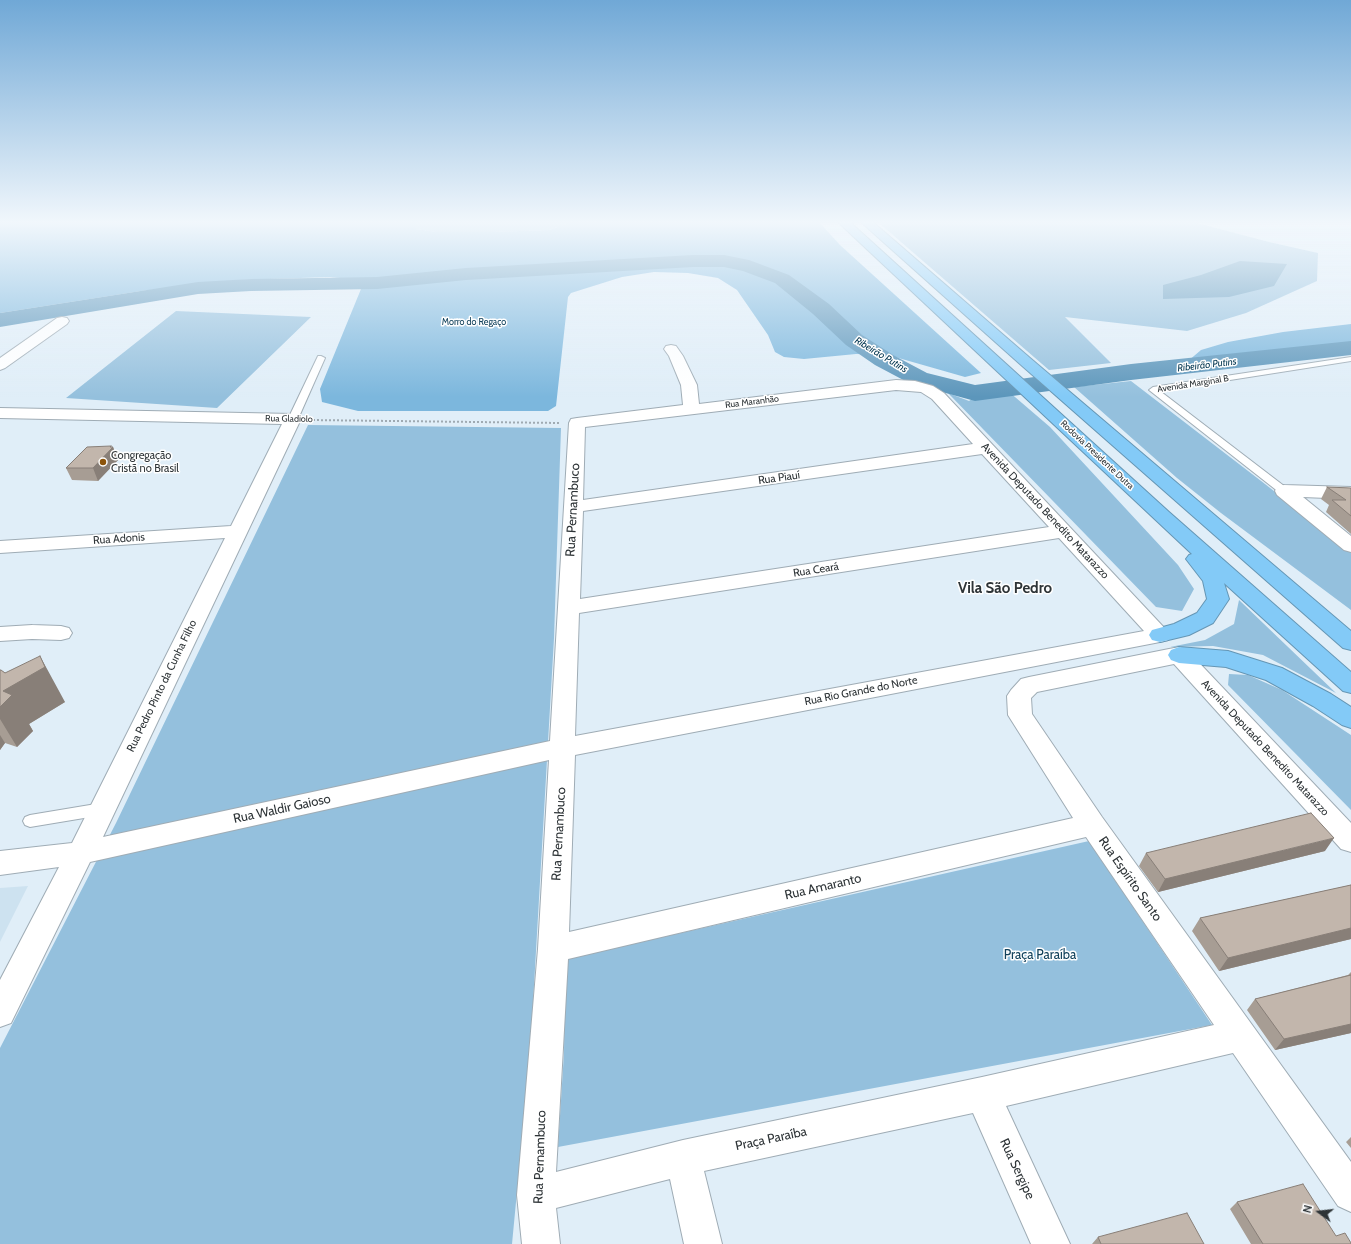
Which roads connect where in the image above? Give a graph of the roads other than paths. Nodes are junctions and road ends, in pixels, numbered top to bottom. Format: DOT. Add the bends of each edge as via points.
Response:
graph roads {
  1 [pos="907,281"];
  2 [pos="934,281"];
  3 [pos="62,321"];
  4 [pos="672,349"];
  5 [pos="321,358"];
  6 [pos="1351,359"];
  7 [pos="0,366"];
  8 [pos="927,389"];
  9 [pos="692,410"];
  10 [pos="0,413"];
  11 [pos="293,419"];
  12 [pos="577,423"];
  13 [pos="985,448"];
  14 [pos="1284,492"];
  15 [pos="1351,493"];
  16 [pos="573,507"];
  17 [pos="1162,516"];
  18 [pos="239,531"];
  19 [pos="1064,531"];
  20 [pos="0,546"];
  21 [pos="1351,546"];
  22 [pos="1276,579"];
  23 [pos="568,608"];
  24 [pos="1351,630"];
  25 [pos="0,634"];
  26 [pos="61,634"];
  27 [pos="1160,635"];
  28 [pos="1351,643"];
  29 [pos="1179,655"];
  30 [pos="1351,685"];
  31 [pos="1351,719"];
  32 [pos="562,748"];
  33 [pos="102,809"];
  34 [pos="30,820"];
  35 [pos="1092,825"];
  36 [pos="1351,841"];
  37 [pos="81,853"];
  38 [pos="0,864"];
  39 [pos="553,949"];
  40 [pos="0,1012"];
  41 [pos="1240,1034"];
  42 [pos="982,1094"];
  43 [pos="683,1158"];
  44 [pos="1351,1193"];
  45 [pos="536,1196"];
  46 [pos="541,1244"];
  47 [pos="703,1244"];
  48 [pos="1051,1244"];
  1 -- 17 [label="highway, Rodovia Presidente Dutra"];
  2 -- 22 [label="highway"];
  3 -- 7 [label="street"];
  4 -- 9 [label="street" via="689,386"];
  5 -- 11 [label="lane, Rua Pedro Pinto da Cunha Filho"];
  6 -- 14 [label="lane, Avenida Marginal B" via="1153,390"];
  8 -- 9 [label="street, Rua Maranhão" via="896,384"];
  8 -- 13 [label="street, Avenida Deputado Benedito Matarazzo" via="938,396"];
  9 -- 12 [label="street, Rua Maranhão"];
  10 -- 11 [label="street, Rua Gladiolo"];
  11 -- 18 [label="street, Rua Pedro Pinto da Cunha Filho"];
  12 -- 16 [label="street, Rua Pernambuco"];
  13 -- 16 [label="street, Rua Piauí"];
  13 -- 19 [label="street, Avenida Deputado Benedito Matarazzo"];
  14 -- 15 [label="street"];
  14 -- 21 [label="street"];
  16 -- 23 [label="street, Rua Pernambuco"];
  17 -- 27 [label="highway" via="1213,580 1218,599 1205,618 1181,630"];
  17 -- 30 [label="highway, Rodovia Presidente Dutra"];
  18 -- 20 [label="street, Rua Adonis"];
  18 -- 33 [label="street, Rua Pedro Pinto da Cunha Filho"];
  19 -- 23 [label="street, Rua Ceará"];
  19 -- 27 [label="street, Avenida Deputado Benedito Matarazzo"];
  22 -- 24 [label="highway"];
  22 -- 28 [label="highway"];
  23 -- 32 [label="street, Rua Pernambuco"];
  25 -- 26 [label="street"];
  27 -- 32 [label="street, Rua Rio Grande do Norte"];
  29 -- 31 [label="highway" via="1228,660 1274,674"];
  29 -- 35 [label="street, Rua Espírito Santo" via="1029,685 1019,696 1020,714"];
  29 -- 36 [label="street, Avenida Deputado Benedito Matarazzo"];
  32 -- 37 [label="street, Rua Waldir Gaioso"];
  32 -- 39 [label="street, Rua Pernambuco"];
  33 -- 34 [label="lane"];
  33 -- 37 [label="street, Rua Pedro Pinto da Cunha Filho"];
  35 -- 39 [label="street, Rua Amaranto"];
  35 -- 41 [label="street, Rua Espírito Santo"];
  37 -- 38 [label="street, Rua Waldir Gaioso"];
  37 -- 40 [label="street, Rua Pedro Pinto da Cunha Filho"];
  39 -- 45 [label="street, Rua Pernambuco"];
  41 -- 42 [label="street, Praça Paraíba"];
  41 -- 44 [label="street, Rua Espírito Santo"];
  42 -- 43 [label="street, Praça Paraíba"];
  42 -- 48 [label="street, Rua Sergipe"];
  43 -- 45 [label="street, Praça Paraíba"];
  43 -- 47 [label="street"];
  45 -- 46 [label="street, Rua Pernambuco"];
}
